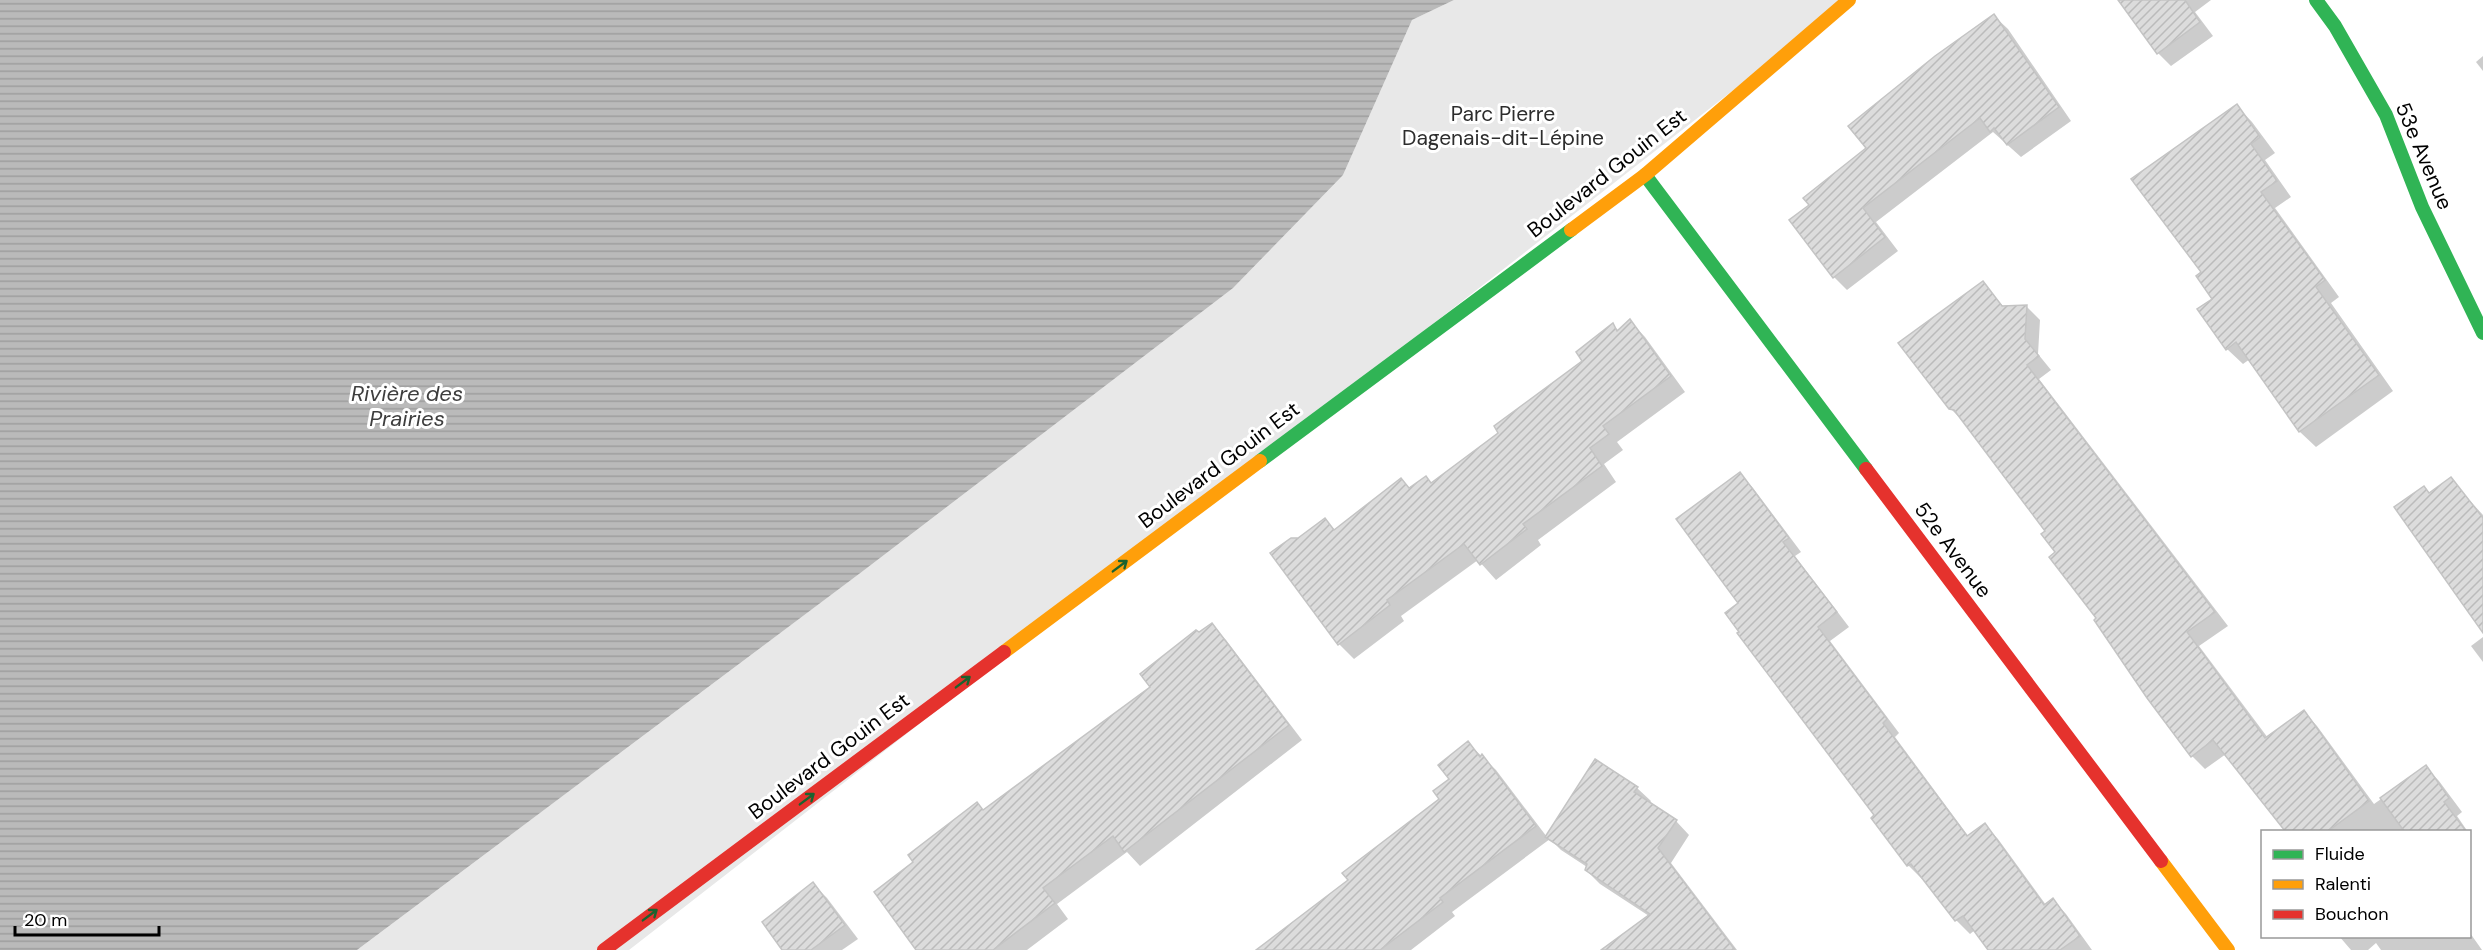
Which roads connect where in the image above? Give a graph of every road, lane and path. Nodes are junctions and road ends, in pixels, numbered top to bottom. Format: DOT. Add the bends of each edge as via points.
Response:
graph roads {
  1 [pos="1849,0"];
  2 [pos="2316,0"];
  3 [pos="1645,175"];
  4 [pos="2483,333"];
  5 [pos="604,950"];
  6 [pos="2228,950"];
  1 -- 3 [label="street, Boulevard Gouin Est"];
  2 -- 4 [label="street, 53e Avenue" via="2386,115 2422,207"];
  5 -- 3 [label="street, Boulevard Gouin Est, one-way"];
  3 -- 6 [label="street, 52e Avenue"];
}
